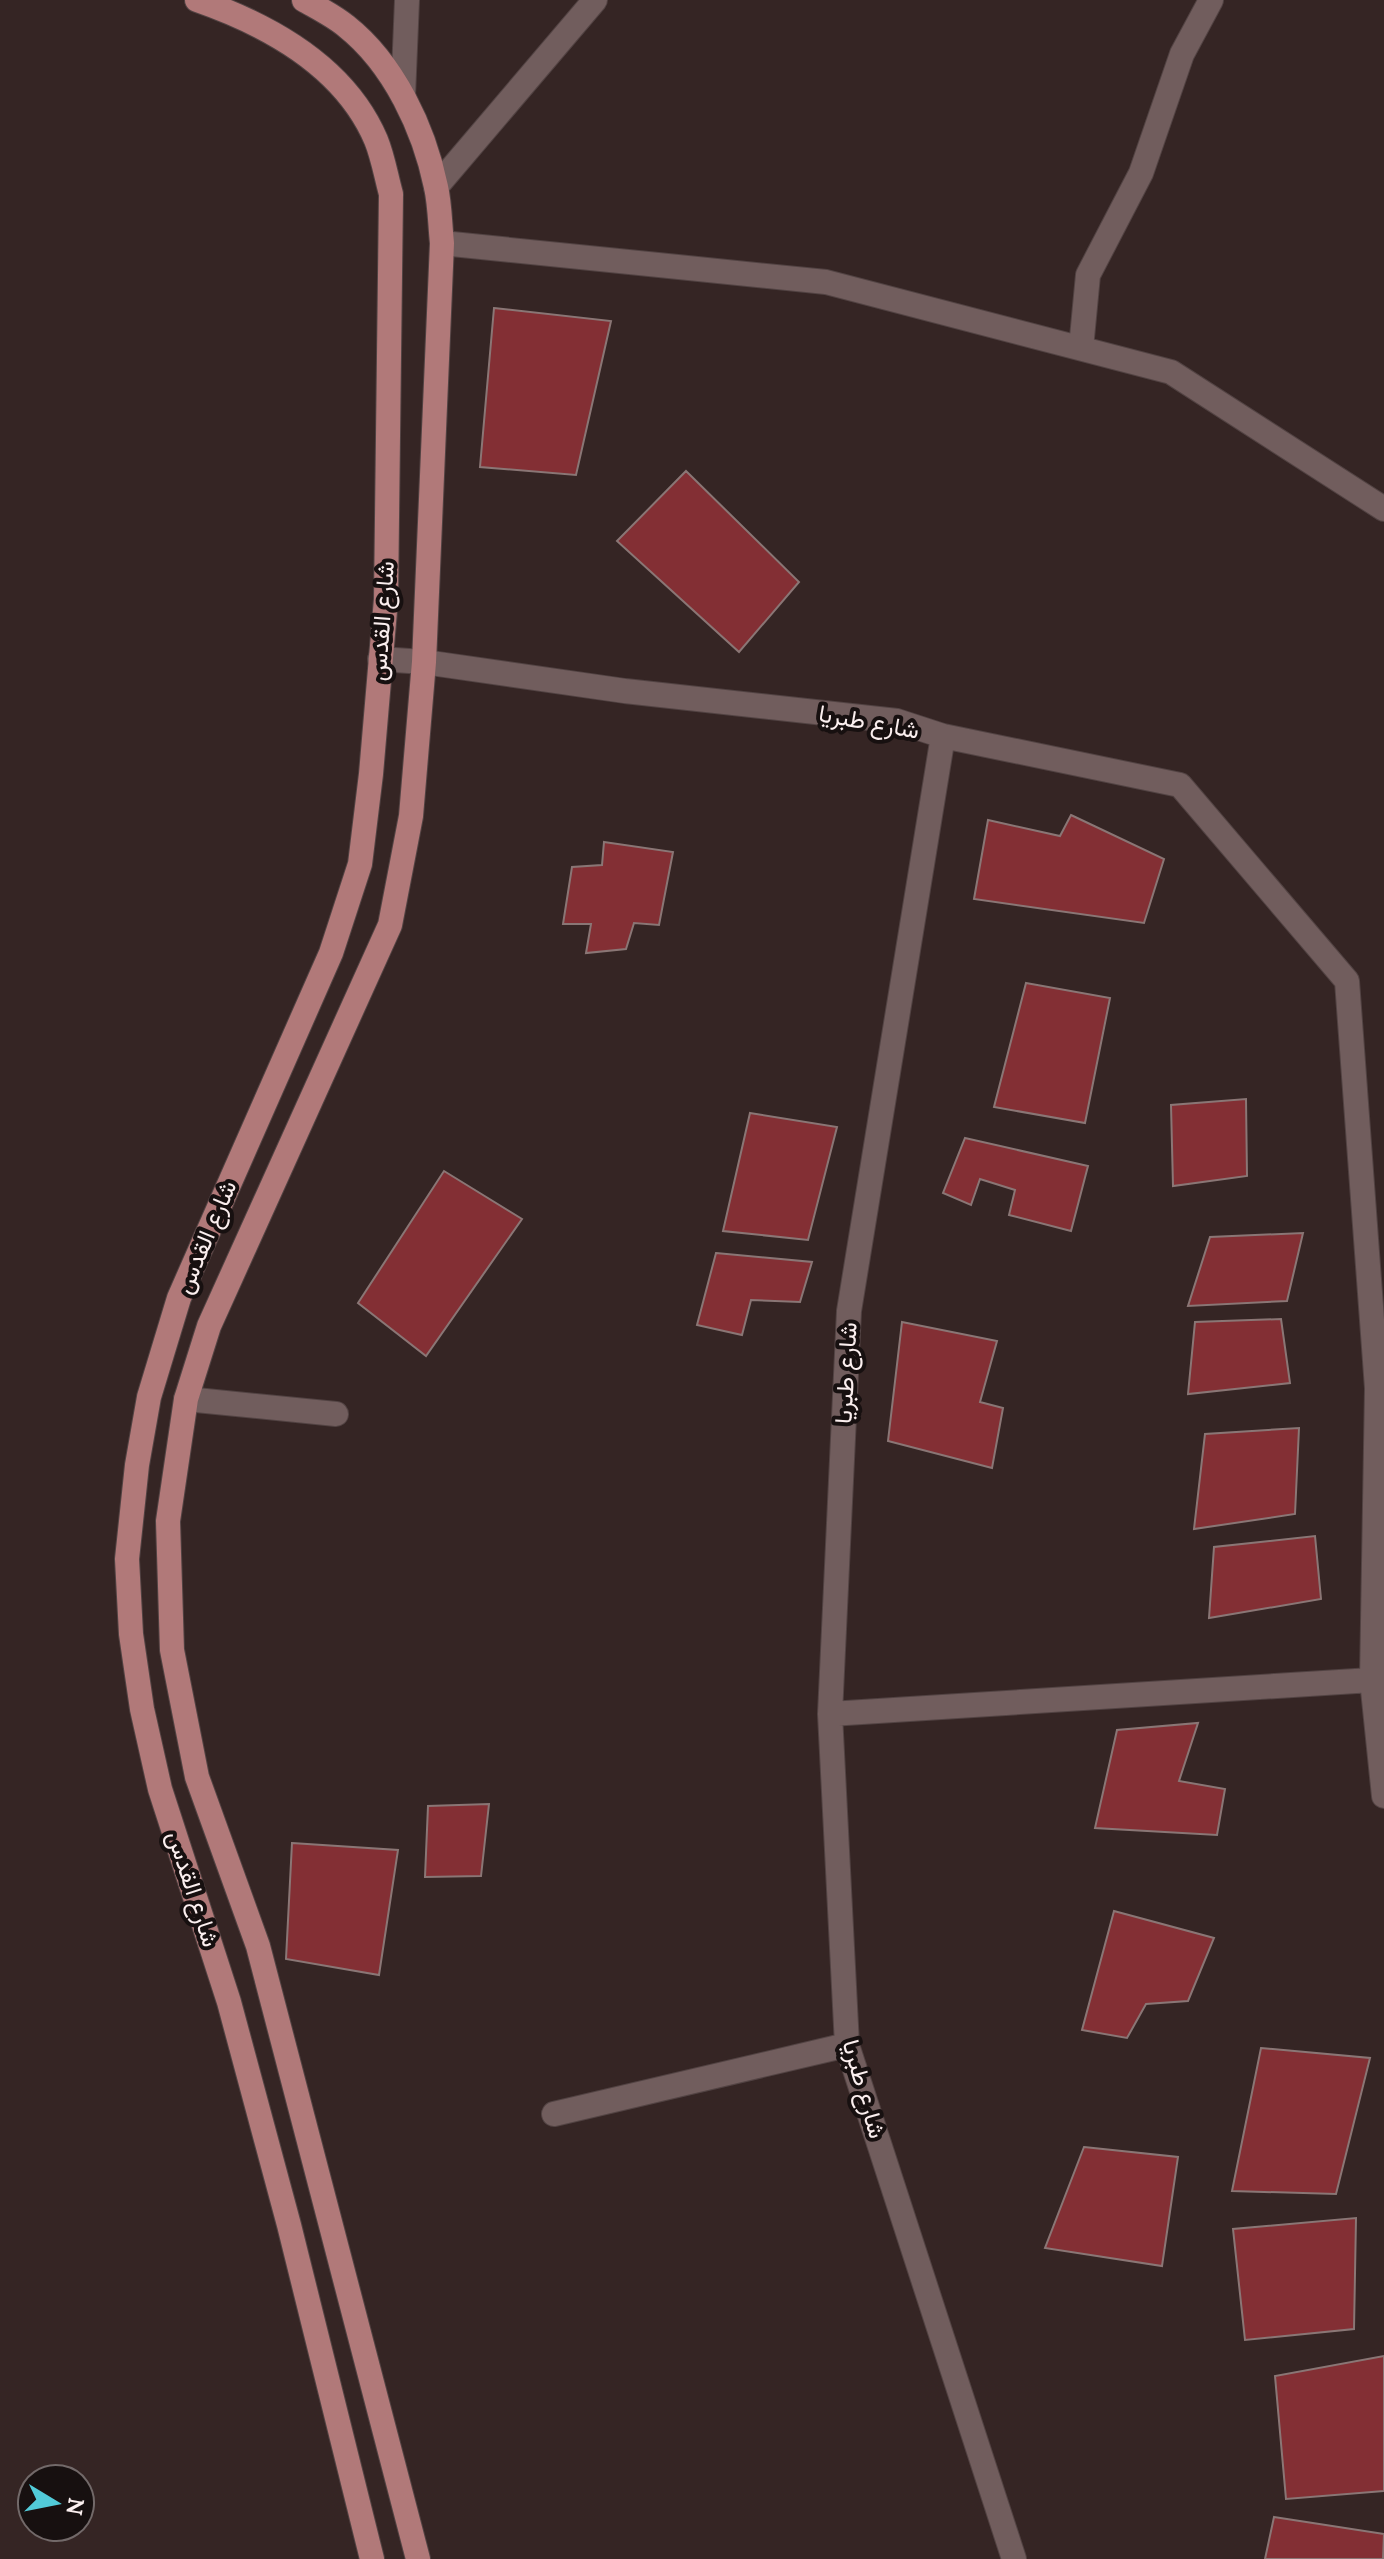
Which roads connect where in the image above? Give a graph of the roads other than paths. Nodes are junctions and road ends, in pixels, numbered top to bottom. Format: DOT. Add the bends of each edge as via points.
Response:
graph roads {
  1 [pos="197,0"];
  2 [pos="304,0"];
  3 [pos="407,0"];
  4 [pos="595,0"];
  5 [pos="1211,0"];
  6 [pos="403,96"];
  7 [pos="436,187"];
  8 [pos="442,243"];
  9 [pos="1081,348"];
  10 [pos="1384,509"];
  11 [pos="380,659"];
  12 [pos="424,662"];
  13 [pos="943,736"];
  14 [pos="186,1399"];
  15 [pos="336,1414"];
  16 [pos="1372,1680"];
  17 [pos="830,1714"];
  18 [pos="1384,1796"];
  19 [pos="847,2045"];
  20 [pos="554,2114"];
  21 [pos="372,2559"];
  22 [pos="418,2559"];
  23 [pos="1014,2559"];
  1 -- 11 [label="main road, شارع القدس" via="232,12 310,56 354,101 377,141 391,194 386,599"];
  2 -- 6 [label="main road, شارع القدس" via="347,26"];
  3 -- 6 [label="street"];
  4 -- 7 [label="street"];
  5 -- 9 [label="street" via="1182,54 1141,173 1088,275"];
  6 -- 7 [label="main road, شارع القدس"];
  7 -- 8 [label="main road, شارع القدس"];
  8 -- 9 [label="street" via="826,282"];
  8 -- 12 [label="main road, شارع القدس"];
  9 -- 10 [label="street" via="1171,372"];
  11 -- 12 [label="street, شارع طبريا"];
  11 -- 21 [label="main road, شارع القدس" via="360,864 331,953 179,1298 149,1397 127,1559 131,1634 160,1789 229,2002"];
  12 -- 13 [label="street, شارع طبريا" via="897,721"];
  12 -- 14 [label="main road, شارع القدس" via="411,816 390,925 209,1326"];
  13 -- 16 [label="street" via="1180,785 1347,981 1377,1388"];
  13 -- 17 [label="street, شارع طبريا" via="849,1311"];
  14 -- 15 [label="street"];
  14 -- 22 [label="main road, شارع القدس" via="168,1521 172,1650 194,1763 258,1946"];
  16 -- 17 [label="street"];
  16 -- 18 [label="street"];
  17 -- 19 [label="street, شارع طبريا"];
  19 -- 20 [label="street"];
  19 -- 23 [label="street, شارع طبريا"];
}
